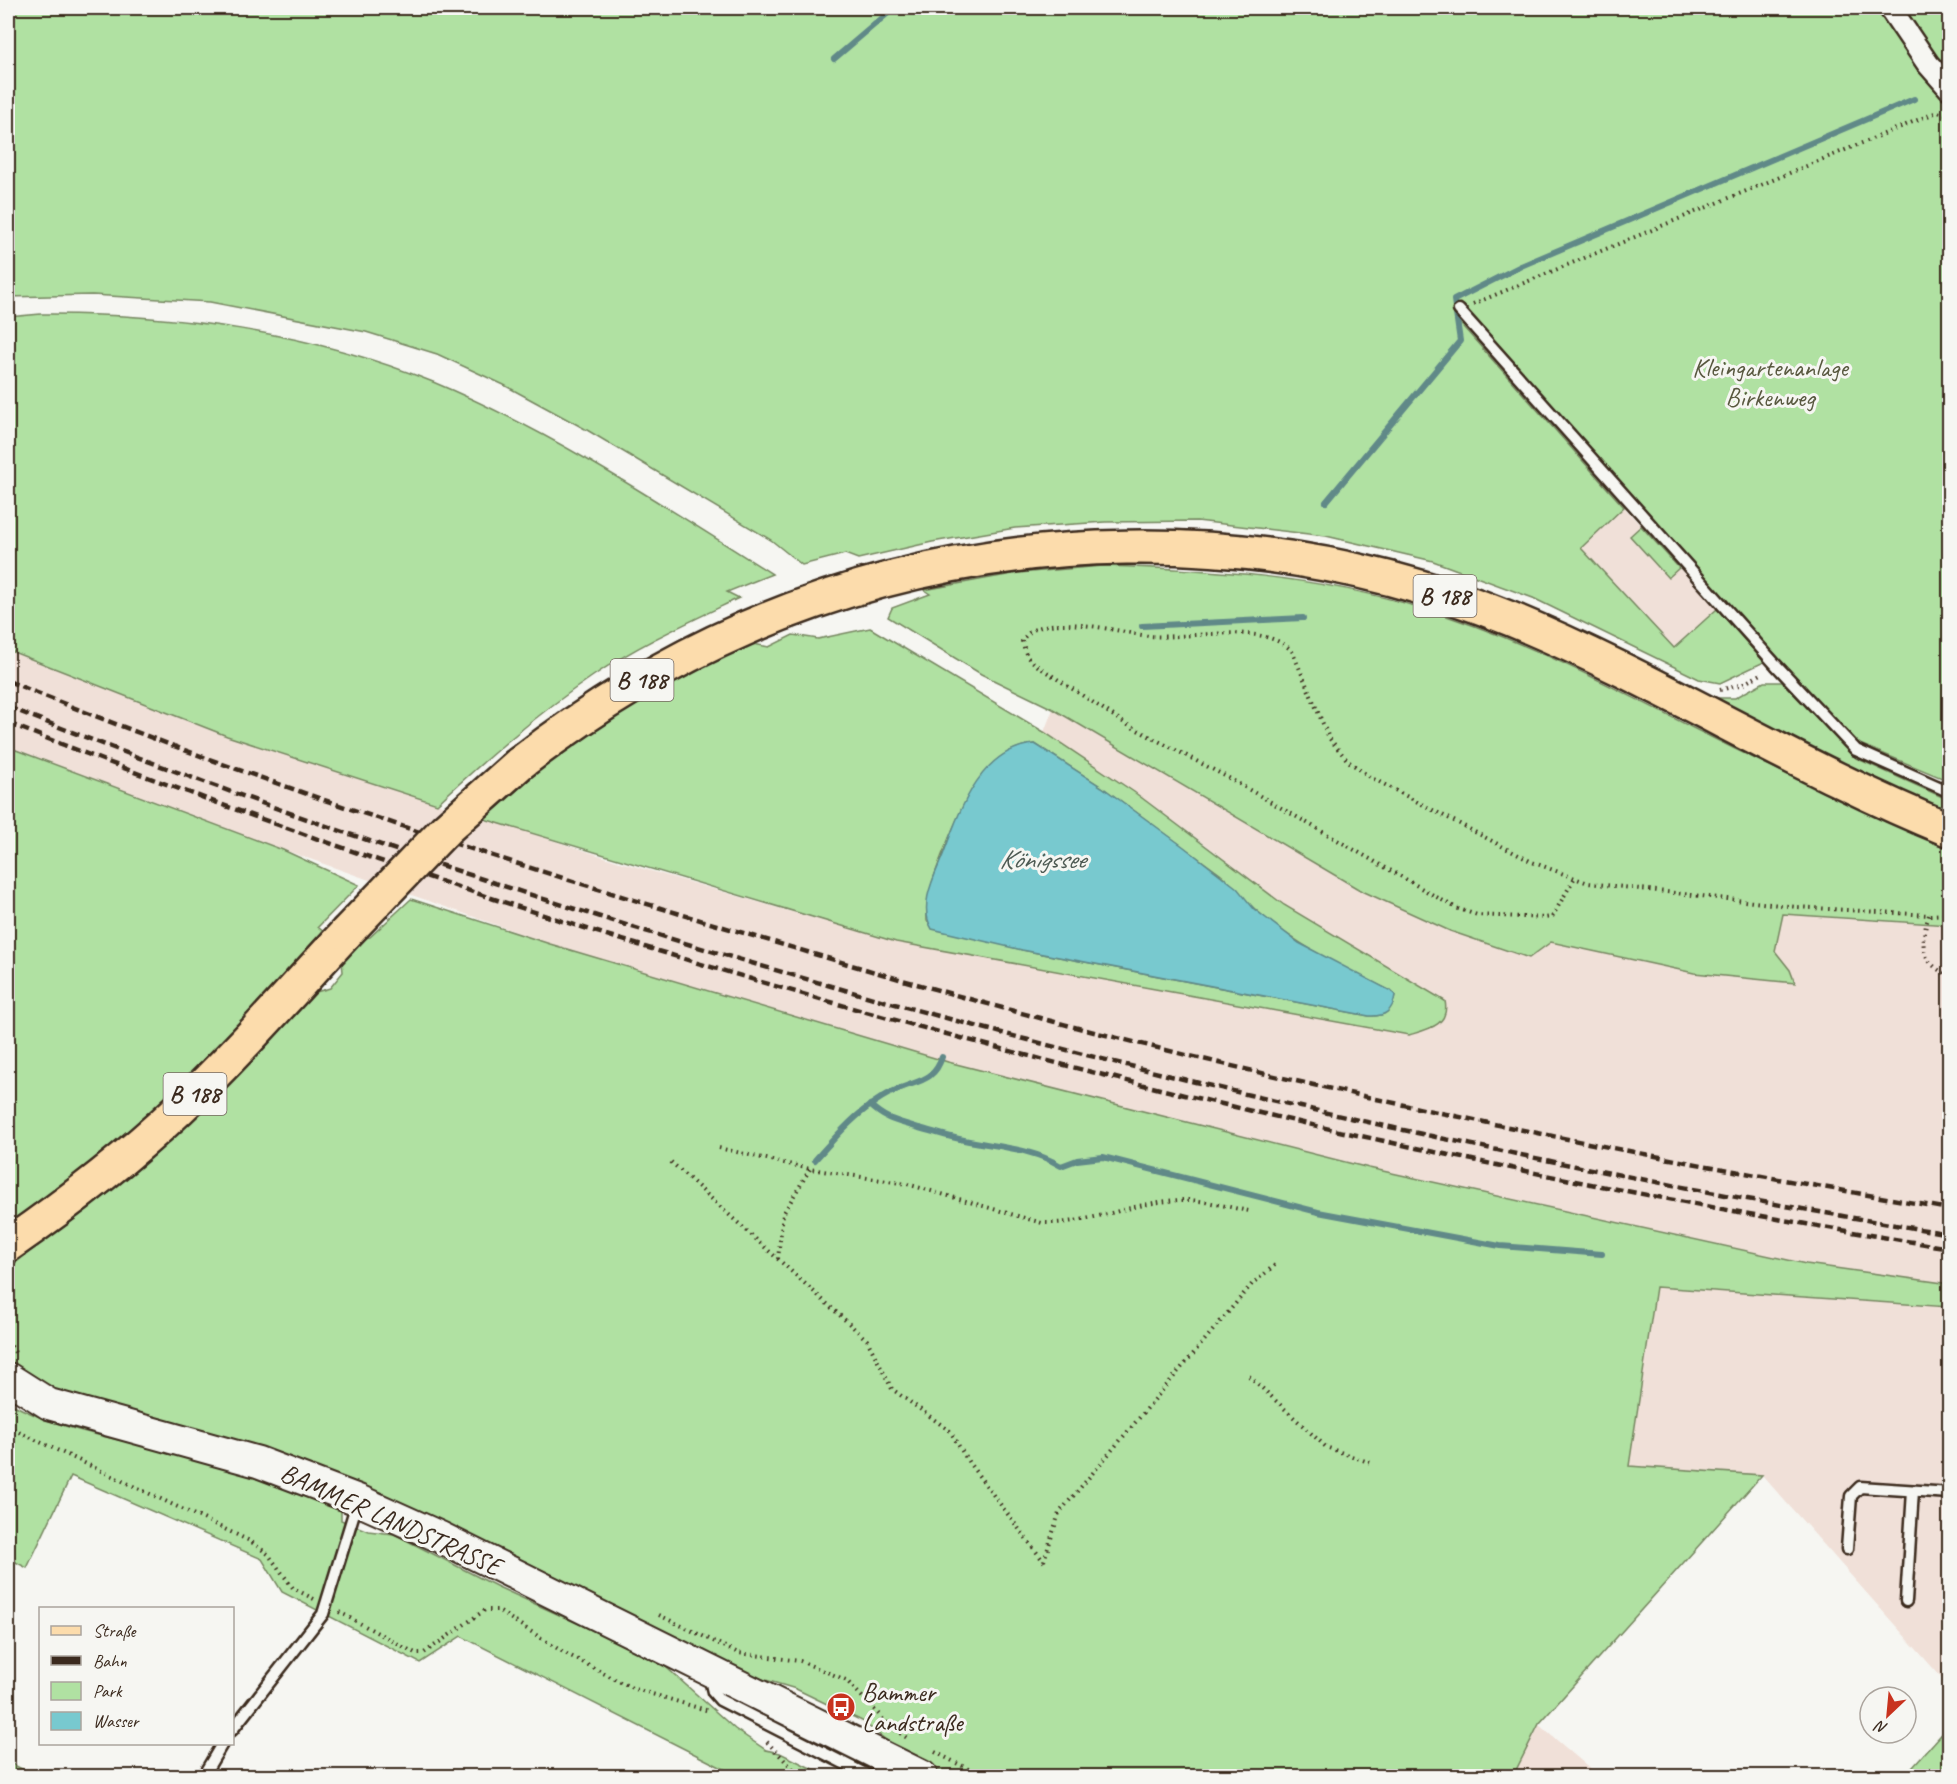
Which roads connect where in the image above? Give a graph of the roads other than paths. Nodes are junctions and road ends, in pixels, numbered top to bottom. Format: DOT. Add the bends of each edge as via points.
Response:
graph roads {
  1 [pos="1890,8"];
  2 [pos="1950,89"];
  3 [pos="1459,310"];
  4 [pos="1950,792"];
  5 [pos="1950,830"];
  6 [pos="8,1245"];
  7 [pos="8,1378"];
  8 [pos="1913,1491"];
  9 [pos="1950,1493"];
  10 [pos="358,1500"];
  11 [pos="1847,1549"];
  12 [pos="1906,1602"];
  13 [pos="709,1669"];
  14 [pos="234,1727"];
  15 [pos="221,1745"];
  16 [pos="203,1776"];
  17 [pos="869,1776"];
  18 [pos="922,1776"];
  1 -- 2 [label="street"];
  3 -- 4 [label="lane" via="1856,750"];
  5 -- 6 [label="main road, B 188, bridge" via="1840,781 1551,637 1466,602 1374,575 1251,553 1124,546 1002,556 896,577 776,615 654,673 569,726 446,829 178,1110 115,1165"];
  7 -- 10 [label="main road, BAMMER LANDSTRASSE" via="49,1404 258,1462"];
  8 -- 9 [label="lane"];
  8 -- 11 [label="lane" via="1860,1487 1851,1496"];
  8 -- 12 [label="lane"];
  10 -- 13 [label="main road, BAMMER LANDSTRASSE"];
  10 -- 14 [label="lane" via="323,1614"];
  13 -- 17 [label="lane" via="709,1682 720,1700"];
  13 -- 18 [label="main road, BAMMER LANDSTRASSE"];
  15 -- 16 [label="lane"];
}
